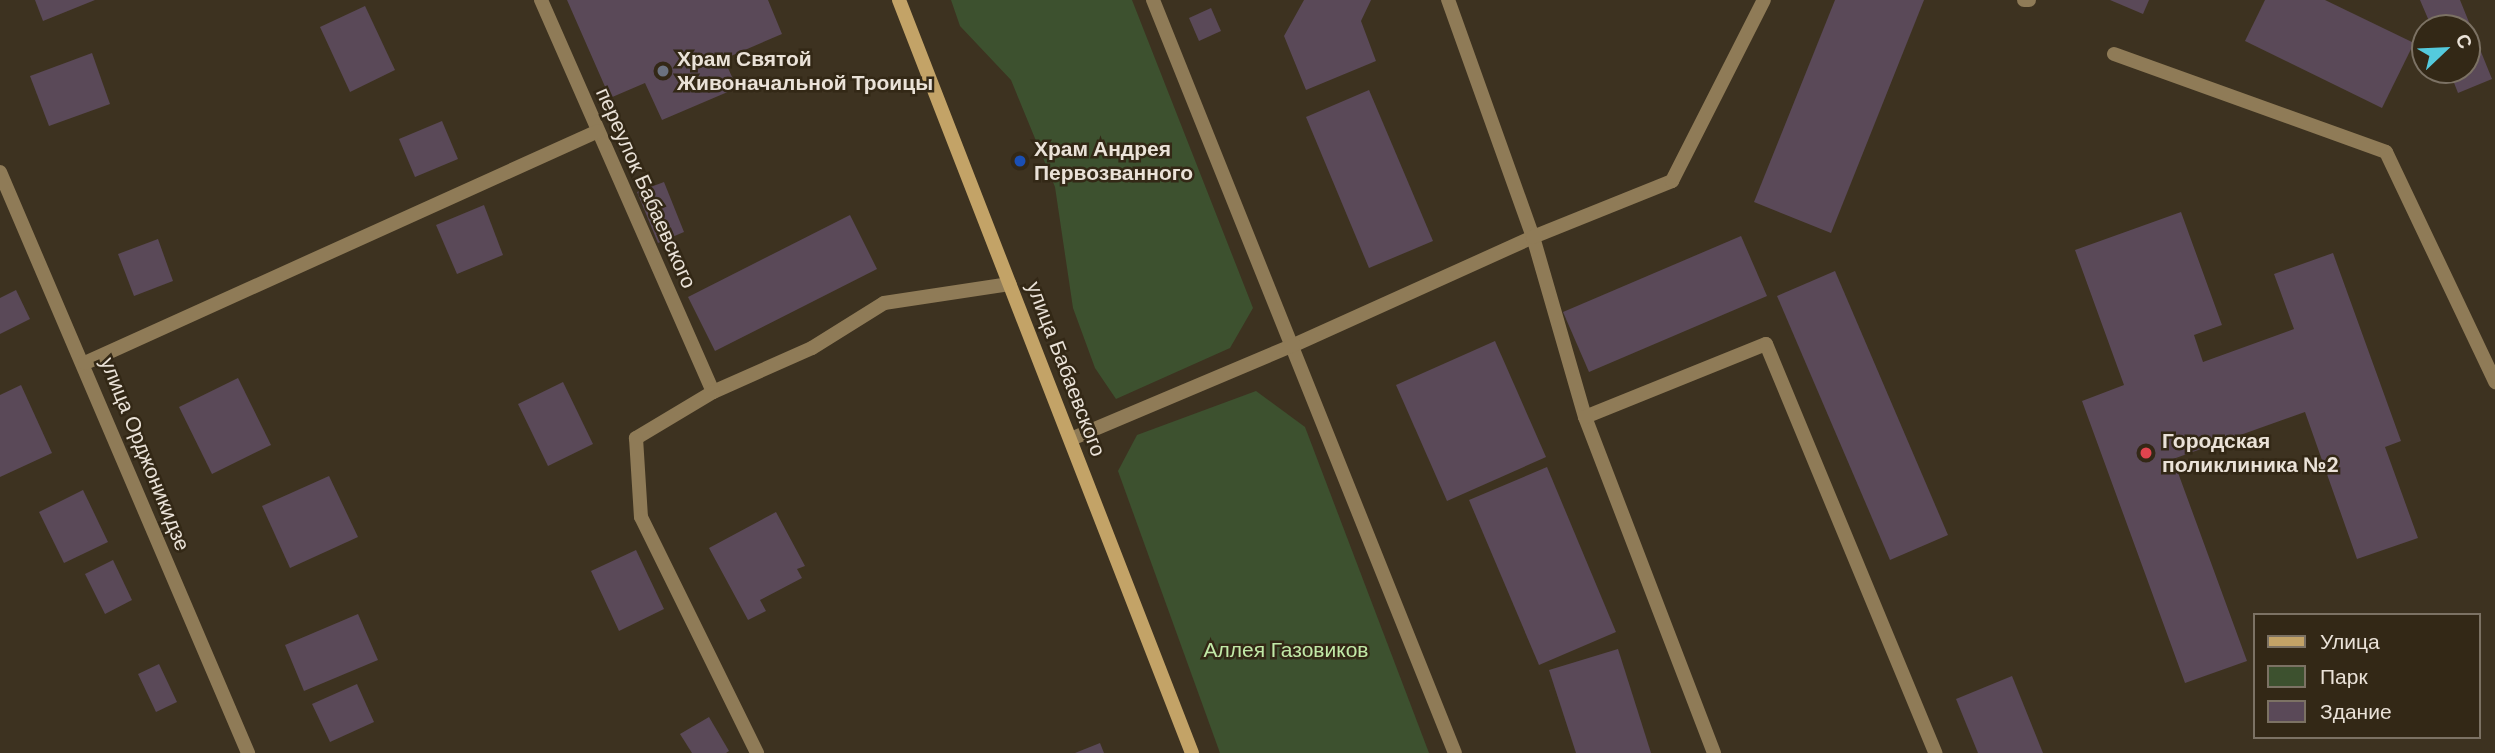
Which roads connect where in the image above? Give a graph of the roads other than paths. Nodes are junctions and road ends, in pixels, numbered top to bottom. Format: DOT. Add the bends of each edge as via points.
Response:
graph roads {
  1 [pos="541,0"];
  2 [pos="899,0"];
  3 [pos="1153,0"];
  4 [pos="1448,0"];
  5 [pos="1764,0"];
  6 [pos="2114,54"];
  7 [pos="598,131"];
  8 [pos="0,172"];
  9 [pos="1534,237"];
  10 [pos="1010,284"];
  11 [pos="1294,345"];
  12 [pos="85,363"];
  13 [pos="2495,382"];
  14 [pos="713,392"];
  15 [pos="1584,417"];
  16 [pos="1071,439"];
  17 [pos="248,753"];
  18 [pos="757,753"];
  19 [pos="1192,753"];
  20 [pos="1455,753"];
  21 [pos="1714,753"];
  22 [pos="1935,753"];
  1 -- 7 [label="street, переулок Бабаевского"];
  2 -- 10 [label="main road, улица Бабаевского"];
  3 -- 11 [label="street"];
  4 -- 9 [label="street"];
  5 -- 9 [label="street" via="1672,181"];
  6 -- 13 [label="street" via="2386,152"];
  7 -- 12 [label="street"];
  7 -- 14 [label="street, переулок Бабаевского"];
  8 -- 12 [label="street, улица Орджоникидзе"];
  9 -- 11 [label="street"];
  9 -- 15 [label="street"];
  10 -- 14 [label="street" via="884,303 812,348"];
  10 -- 16 [label="main road, улица Бабаевского"];
  11 -- 16 [label="street"];
  11 -- 20 [label="street"];
  12 -- 17 [label="street, улица Орджоникидзе"];
  14 -- 18 [label="street" via="636,438 641,517"];
  15 -- 21 [label="street"];
  15 -- 22 [label="street" via="1766,344"];
  16 -- 19 [label="main road, улица Бабаевского"];
}
